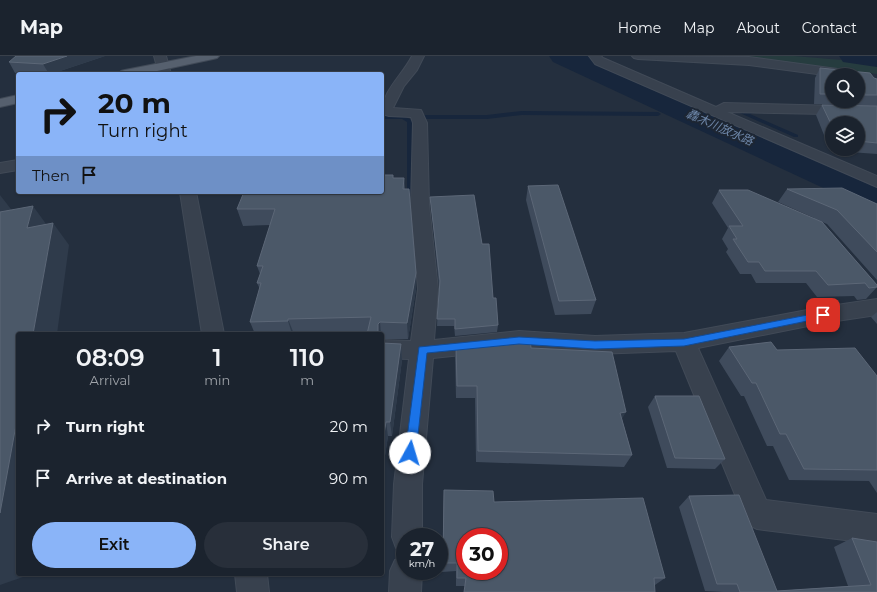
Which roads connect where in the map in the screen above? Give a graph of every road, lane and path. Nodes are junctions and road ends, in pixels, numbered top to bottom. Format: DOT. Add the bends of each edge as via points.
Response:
graph roads {
  1 [pos="213,56"];
  2 [pos="418,56"];
  3 [pos="595,56"];
  4 [pos="638,56"];
  5 [pos="163,65"];
  6 [pos="825,71"];
  7 [pos="133,72"];
  8 [pos="16,99"];
  9 [pos="0,103"];
  10 [pos="877,111"];
  11 [pos="717,113"];
  12 [pos="16,165"];
  13 [pos="0,168"];
  14 [pos="872,176"];
  15 [pos="188,194"];
  16 [pos="875,298"];
  17 [pos="212,332"];
  18 [pos="684,342"];
  19 [pos="384,349"];
  20 [pos="423,350"];
  21 [pos="407,528"];
  22 [pos="877,529"];
  23 [pos="251,576"];
  24 [pos="406,580"];
  25 [pos="253,592"];
  26 [pos="405,592"];
  1 -- 5 [label="main road"];
  2 -- 20 [label="street" via="385,110 416,112 420,123 420,204 428,289"];
  3 -- 11 [label="street" via="599,61"];
  4 -- 6 [label="street" via="749,61"];
  5 -- 7 [label="main road"];
  8 -- 9 [label="main road"];
  10 -- 11 [label="street" via="724,107"];
  11 -- 14 [label="street"];
  12 -- 13 [label="street"];
  15 -- 17 [label="street"];
  16 -- 18 [label="street" via="823,315"];
  18 -- 20 [label="street" via="595,345 519,340"];
  18 -- 22 [label="street" via="757,514"];
  19 -- 20 [label="street"];
  20 -- 21 [label="street" via="408,484"];
  23 -- 25 [label="street"];
  24 -- 26 [label="street"];
}
